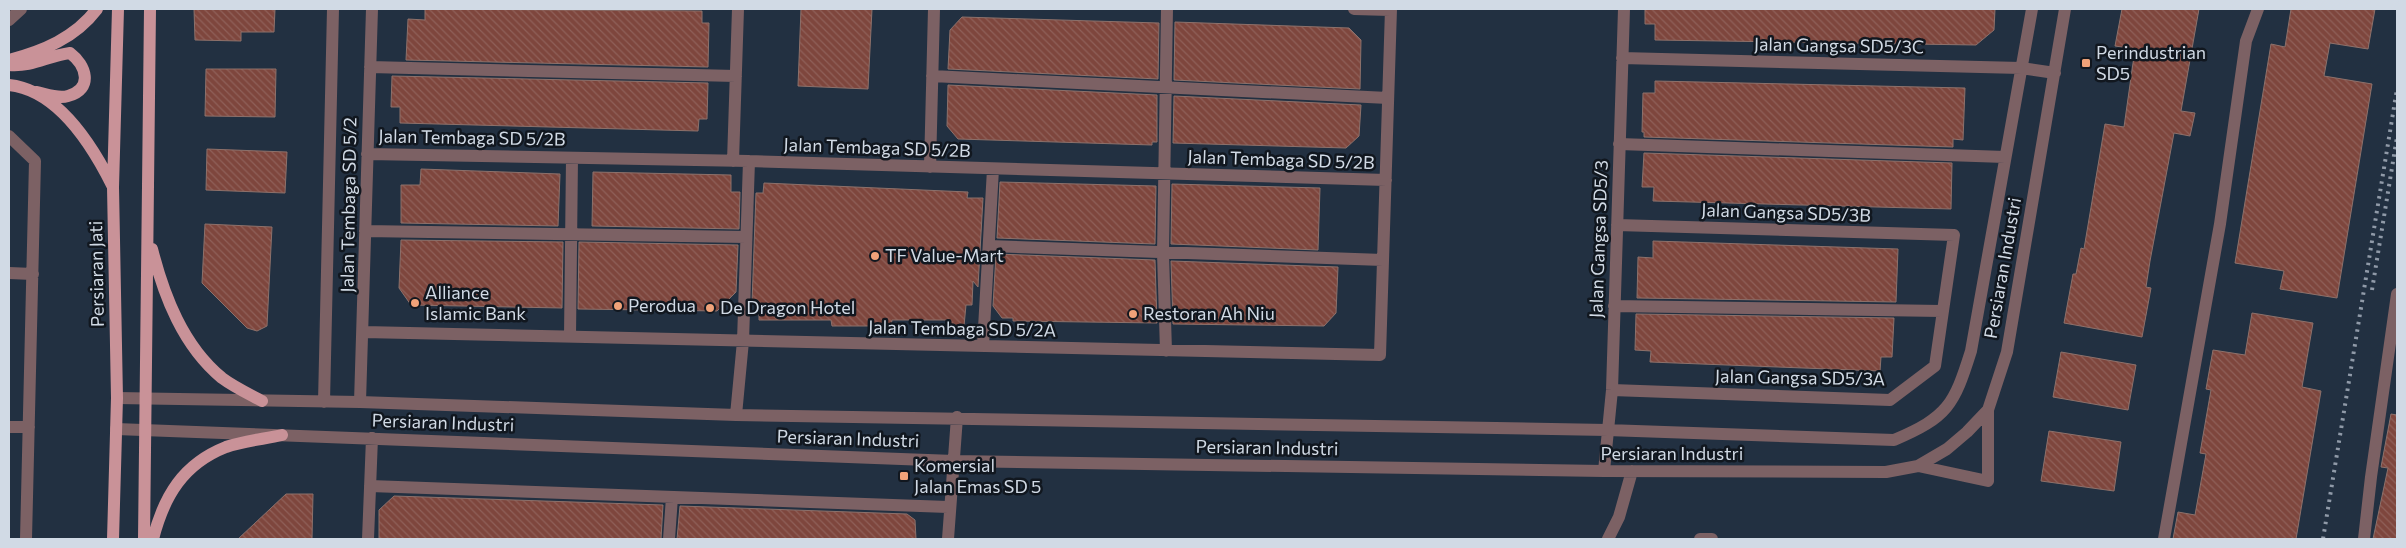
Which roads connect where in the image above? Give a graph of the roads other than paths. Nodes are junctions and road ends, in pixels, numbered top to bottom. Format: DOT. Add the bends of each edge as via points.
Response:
graph roads {
  1 [pos="21,9"];
  2 [pos="97,9"];
  3 [pos="118,9"];
  4 [pos="150,9"];
  5 [pos="333,9"];
  6 [pos="372,9"];
  7 [pos="738,9"];
  8 [pos="934,9"];
  9 [pos="1167,9"];
  10 [pos="1354,9"];
  11 [pos="1390,9"];
  12 [pos="1624,9"];
  13 [pos="2032,9"];
  14 [pos="2066,9"];
  15 [pos="2258,9"];
  16 [pos="9,20"];
  17 [pos="1622,58"];
  18 [pos="9,60"];
  19 [pos="9,65"];
  20 [pos="370,67"];
  21 [pos="2021,68"];
  22 [pos="2055,73"];
  23 [pos="736,76"];
  24 [pos="932,76"];
  25 [pos="9,85"];
  26 [pos="1167,87"];
  27 [pos="36,92"];
  28 [pos="1388,98"];
  29 [pos="9,136"];
  30 [pos="1620,144"];
  31 [pos="366,154"];
  32 [pos="2005,157"];
  33 [pos="572,158"];
  34 [pos="733,161"];
  35 [pos="749,161"];
  36 [pos="930,168"];
  37 [pos="993,169"];
  38 [pos="1165,174"];
  39 [pos="1386,180"];
  40 [pos="113,187"];
  41 [pos="1617,225"];
  42 [pos="365,231"];
  43 [pos="147,232"];
  44 [pos="571,233"];
  45 [pos="1954,235"];
  46 [pos="746,236"];
  47 [pos="989,246"];
  48 [pos="1163,253"];
  49 [pos="1383,260"];
  50 [pos="9,274"];
  51 [pos="33,274"];
  52 [pos="2397,294"];
  53 [pos="1614,306"];
  54 [pos="1942,311"];
  55 [pos="364,332"];
  56 [pos="570,337"];
  57 [pos="743,341"];
  58 [pos="983,346"];
  59 [pos="1166,351"];
  60 [pos="1612,390"];
  61 [pos="117,398"];
  62 [pos="147,399"];
  63 [pos="262,401"];
  64 [pos="324,402"];
  65 [pos="360,402"];
  66 [pos="1988,410"];
  67 [pos="736,414"];
  68 [pos="957,417"];
  69 [pos="9,426"];
  70 [pos="29,427"];
  71 [pos="116,429"];
  72 [pos="146,430"];
  73 [pos="1608,430"];
  74 [pos="282,435"];
  75 [pos="372,438"];
  76 [pos="954,461"];
  77 [pos="1918,466"];
  78 [pos="1604,471"];
  79 [pos="1632,471"];
  80 [pos="370,486"];
  81 [pos="672,497"];
  82 [pos="948,507"];
  83 [pos="26,539"];
  84 [pos="113,539"];
  85 [pos="144,539"];
  86 [pos="153,539"];
  87 [pos="368,539"];
  88 [pos="669,539"];
  89 [pos="948,539"];
  90 [pos="1608,539"];
  91 [pos="1700,539"];
  92 [pos="1712,539"];
  93 [pos="2164,539"];
  94 [pos="2364,539"];
  1 -- 16 [label="street"];
  2 -- 18 [label="main road" via="74,33 34,53"];
  3 -- 40 [label="main road, Persiaran Jati"];
  4 -- 43 [label="main road"];
  5 -- 64 [label="street, Jalan Tembaga SD 5/2"];
  6 -- 20 [label="street, Jalan Tembaga SD 5/2"];
  7 -- 23 [label="street"];
  8 -- 24 [label="street"];
  9 -- 26 [label="street"];
  10 -- 11 [label="street"];
  11 -- 28 [label="street"];
  12 -- 17 [label="street, Jalan Gangsa SD5/3"];
  13 -- 21 [label="street, Persiaran Industri"];
  14 -- 22 [label="street, Persiaran Industri"];
  15 -- 93 [label="street" via="2246,41 2220,224"];
  17 -- 21 [label="street, Jalan Gangsa SD5/3C"];
  17 -- 30 [label="street, Jalan Gangsa SD5/3"];
  19 -- 27 [label="main road" via="40,63 70,53 85,70 84,82 69,96"];
  20 -- 23 [label="street"];
  20 -- 31 [label="street, Jalan Tembaga SD 5/2"];
  21 -- 22 [label="street, Jalan Gangsa SD5/3C"];
  21 -- 32 [label="street, Persiaran Industri"];
  22 -- 66 [label="street, Persiaran Industri" via="2007,352"];
  23 -- 34 [label="street"];
  24 -- 26 [label="street"];
  24 -- 36 [label="street"];
  25 -- 27 [label="main road"];
  26 -- 28 [label="street"];
  26 -- 38 [label="street"];
  27 -- 40 [label="main road" via="80,131"];
  28 -- 39 [label="street"];
  29 -- 51 [label="street" via="35,161"];
  30 -- 32 [label="street"];
  30 -- 41 [label="street, Jalan Gangsa SD5/3"];
  31 -- 33 [label="street, Jalan Tembaga SD 5/2B"];
  31 -- 42 [label="street, Jalan Tembaga SD 5/2"];
  32 -- 73 [label="street, Persiaran Industri" via="1972,351 1959,390 1943,412 1925,427 1894,440"];
  33 -- 34 [label="street, Jalan Tembaga SD 5/2B"];
  33 -- 44 [label="street"];
  34 -- 35 [label="street, Jalan Tembaga SD 5/2B"];
  35 -- 36 [label="street, Jalan Tembaga SD 5/2B"];
  35 -- 46 [label="street"];
  36 -- 37 [label="street, Jalan Tembaga SD 5/2B"];
  37 -- 38 [label="street, Jalan Tembaga SD 5/2B"];
  37 -- 47 [label="street"];
  38 -- 39 [label="street, Jalan Tembaga SD 5/2B"];
  38 -- 48 [label="street"];
  39 -- 49 [label="street"];
  40 -- 61 [label="main road, Persiaran Jati"];
  41 -- 45 [label="street, Jalan Gangsa SD5/3B"];
  41 -- 53 [label="street, Jalan Gangsa SD5/3"];
  42 -- 44 [label="street"];
  42 -- 55 [label="street, Jalan Tembaga SD 5/2"];
  43 -- 62 [label="main road"];
  43 -- 63 [label="main road" via="162,288 189,341 223,379"];
  44 -- 46 [label="street"];
  44 -- 56 [label="street"];
  45 -- 54 [label="street, Jalan Gangsa SD5/3A"];
  46 -- 57 [label="street"];
  47 -- 48 [label="street"];
  47 -- 58 [label="street"];
  48 -- 49 [label="street"];
  48 -- 59 [label="street"];
  49 -- 59 [label="street, Jalan Tembaga SD 5/2A" via="1380,356"];
  50 -- 51 [label="street"];
  51 -- 70 [label="street"];
  52 -- 94 [label="street"];
  53 -- 54 [label="street"];
  53 -- 60 [label="street, Jalan Gangsa SD5/3"];
  54 -- 60 [label="street, Jalan Gangsa SD5/3A" via="1935,366 1890,400"];
  55 -- 56 [label="street, Jalan Tembaga SD 5/2A"];
  55 -- 65 [label="street, Jalan Tembaga SD 5/2"];
  56 -- 57 [label="street, Jalan Tembaga SD 5/2A"];
  57 -- 58 [label="street, Jalan Tembaga SD 5/2A"];
  57 -- 67 [label="street"];
  58 -- 59 [label="street, Jalan Tembaga SD 5/2A"];
  60 -- 73 [label="street, Jalan Gangsa SD5/3"];
  61 -- 62 [label="street, Persiaran Industri"];
  61 -- 71 [label="main road, Persiaran Jati"];
  62 -- 63 [label="street, Persiaran Industri"];
  62 -- 72 [label="main road"];
  63 -- 64 [label="street, Persiaran Industri"];
  64 -- 65 [label="street, Persiaran Industri"];
  65 -- 67 [label="street, Persiaran Industri"];
  66 -- 77 [label="street, Persiaran Industri" via="1960,437"];
  66 -- 77 [label="street" via="1988,481"];
  67 -- 68 [label="street, Persiaran Industri"];
  68 -- 73 [label="street, Persiaran Industri"];
  68 -- 76 [label="street"];
  69 -- 70 [label="street"];
  70 -- 83 [label="street"];
  71 -- 72 [label="street, Persiaran Industri"];
  71 -- 84 [label="main road, Persiaran Jati"];
  72 -- 74 [label="street, Persiaran Industri"];
  72 -- 85 [label="main road"];
  73 -- 78 [label="street, Jalan Gangsa SD5/3"];
  74 -- 75 [label="street, Persiaran Industri"];
  74 -- 86 [label="main road" via="226,447 187,471 169,494"];
  75 -- 76 [label="street, Persiaran Industri"];
  75 -- 80 [label="street"];
  76 -- 78 [label="street, Persiaran Industri"];
  76 -- 82 [label="street"];
  77 -- 79 [label="street, Persiaran Industri" via="1886,472"];
  78 -- 79 [label="street, Persiaran Industri"];
  79 -- 90 [label="street" via="1620,517"];
  80 -- 81 [label="street"];
  80 -- 87 [label="street"];
  81 -- 82 [label="street"];
  81 -- 88 [label="street"];
  82 -- 89 [label="street"];
  91 -- 92 [label="street"];
}
